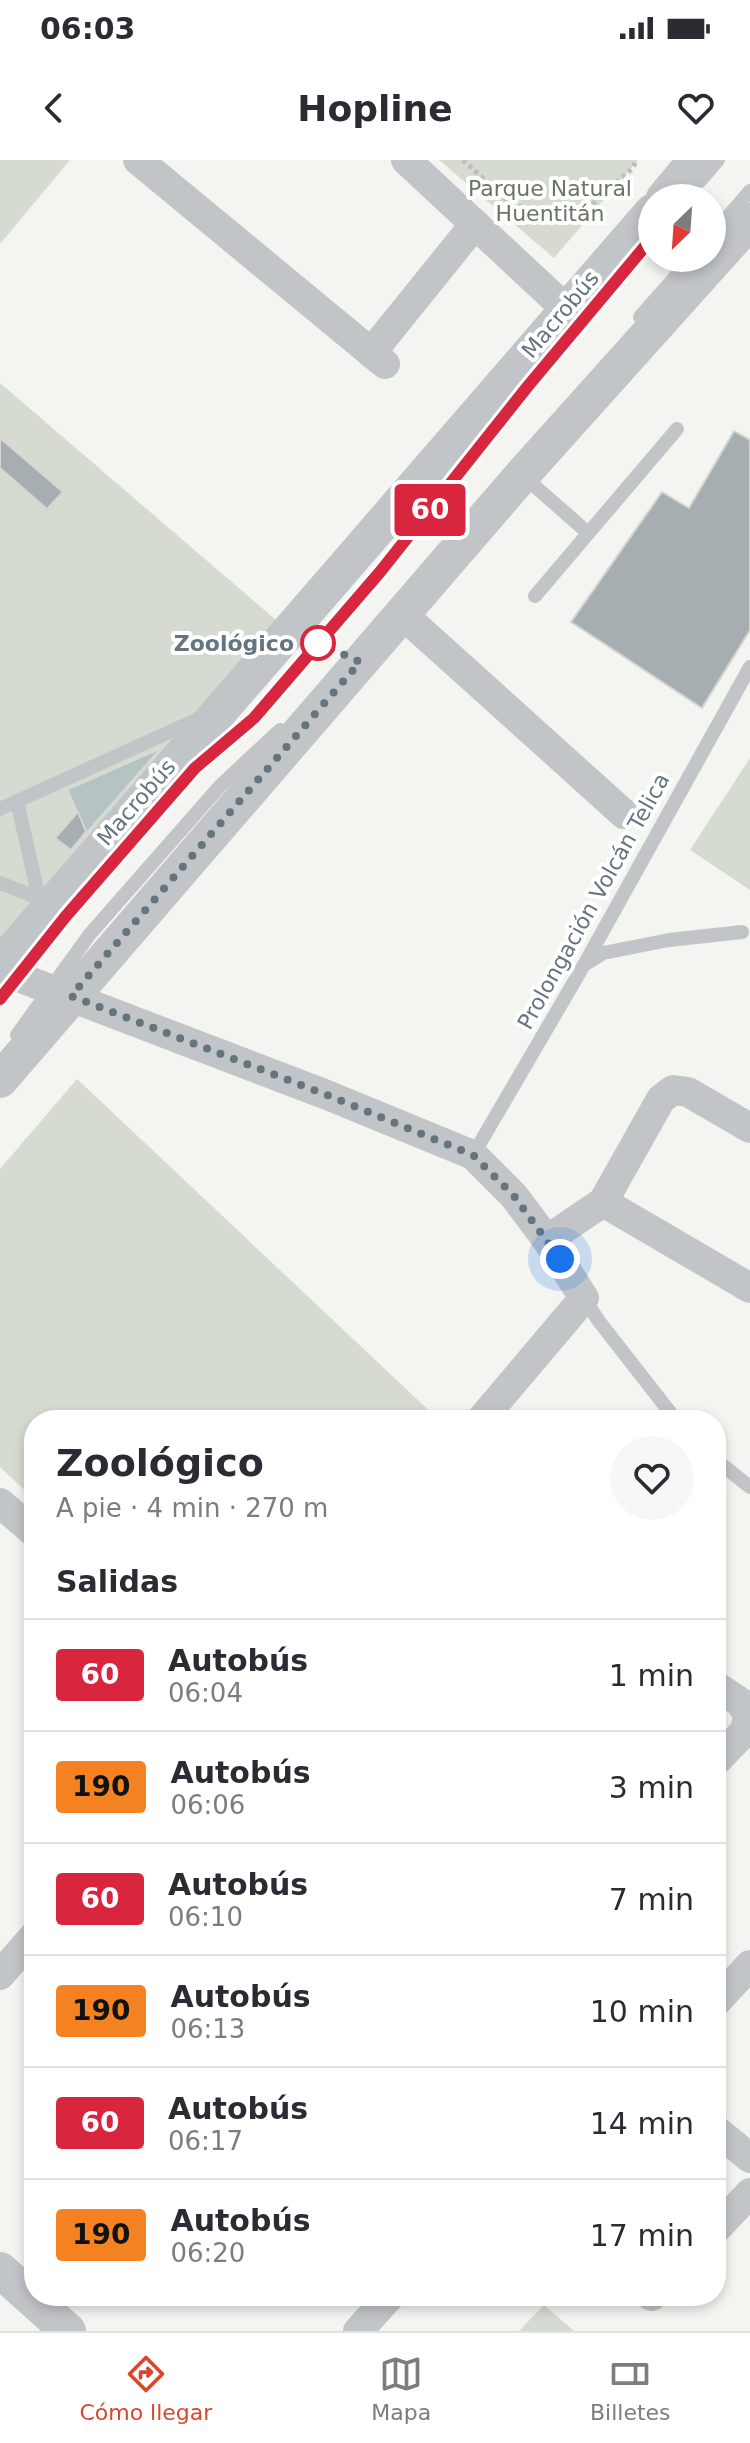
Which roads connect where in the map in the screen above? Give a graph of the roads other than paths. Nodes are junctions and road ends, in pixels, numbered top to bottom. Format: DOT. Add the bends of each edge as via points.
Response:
graph roads {
  1 [pos="406,160"];
  2 [pos="696,160"];
  3 [pos="718,160"];
  4 [pos="158,166"];
  5 [pos="676,184"];
  6 [pos="698,184"];
  7 [pos="750,191"];
  8 [pos="726,219"];
  9 [pos="750,221"];
  10 [pos="475,224"];
  11 [pos="638,228"];
  12 [pos="638,256"];
  13 [pos="680,272"];
  14 [pos="567,310"];
  15 [pos="630,329"];
  16 [pos="570,399"];
  17 [pos="677,429"];
  18 [pos="522,475"];
  19 [pos="587,532"];
  20 [pos="535,596"];
  21 [pos="402,614"];
  22 [pos="347,654"];
  23 [pos="750,667"];
  24 [pos="224,707"];
  25 [pos="295,713"];
  26 [pos="17,801"];
  27 [pos="0,809"];
  28 [pos="624,814"];
  29 [pos="0,883"];
  30 [pos="46,901"];
  31 [pos="742,932"];
  32 [pos="584,965"];
  33 [pos="4,978"];
  34 [pos="61,993"];
  35 [pos="0,1058"];
  36 [pos="0,1080"];
  37 [pos="750,1128"];
  38 [pos="473,1155"];
  39 [pos="603,1202"];
  40 [pos="547,1240"];
  41 [pos="750,1288"];
  42 [pos="584,1298"];
  43 [pos="489,1410"];
  44 [pos="668,1410"];
  45 [pos="726,1468"];
  46 [pos="750,1487"];
  47 [pos="0,1503"];
  48 [pos="24,1523"];
  49 [pos="726,1693"];
  50 [pos="726,1751"];
  51 [pos="24,1947"];
  52 [pos="750,1965"];
  53 [pos="0,1975"];
  54 [pos="726,1991"];
  55 [pos="726,2138"];
  56 [pos="750,2158"];
  57 [pos="750,2193"];
  58 [pos="726,2218"];
  59 [pos="0,2270"];
  60 [pos="24,2292"];
  61 [pos="40,2306"];
  62 [pos="381,2306"];
  63 [pos="68,2331"];
  64 [pos="358,2331"];
  1 -- 10 [label="street"];
  2 -- 5 [label="street"];
  3 -- 6 [label="lane"];
  4 -- 10 [label="street" via="378,359"];
  7 -- 8 [label="lane"];
  9 -- 18 [label="street"];
  10 -- 14 [label="street"];
  11 -- 14 [label="street"];
  12 -- 33 [label="lane, Macrobús" via="254,718 195,768"];
  13 -- 15 [label="lane"];
  14 -- 24 [label="street"];
  16 -- 22 [label="lane"];
  17 -- 19 [label="lane"];
  18 -- 19 [label="lane"];
  18 -- 21 [label="street"];
  19 -- 20 [label="lane"];
  21 -- 28 [label="street"];
  21 -- 34 [label="street"];
  23 -- 32 [label="lane, Prolongación Volcán Telica"];
  24 -- 26 [label="lane"];
  24 -- 30 [label="street"];
  25 -- 34 [label="lane" via="220,786 90,934"];
  26 -- 27 [label="lane"];
  26 -- 30 [label="lane"];
  29 -- 30 [label="lane"];
  30 -- 33 [label="street"];
  31 -- 32 [label="lane" via="603,953"];
  32 -- 38 [label="lane, Prolongación Volcán Telica"];
  33 -- 34 [label="street"];
  34 -- 35 [label="lane"];
  34 -- 36 [label="street"];
  34 -- 38 [label="street"];
  37 -- 39 [label="street" via="688,1092 673,1090 661,1099"];
  38 -- 40 [label="street" via="514,1196"];
  39 -- 40 [label="street"];
  39 -- 41 [label="street"];
  40 -- 42 [label="street"];
  42 -- 43 [label="street"];
  42 -- 44 [label="lane"];
  45 -- 46 [label="lane"];
  47 -- 48 [label="street"];
  49 -- 50 [label="street" via="749,1716 744,1732"];
  51 -- 53 [label="street"];
  52 -- 54 [label="street"];
  55 -- 56 [label="street"];
  57 -- 58 [label="street"];
  59 -- 60 [label="street"];
  61 -- 63 [label="street"];
  62 -- 64 [label="street"];
}
